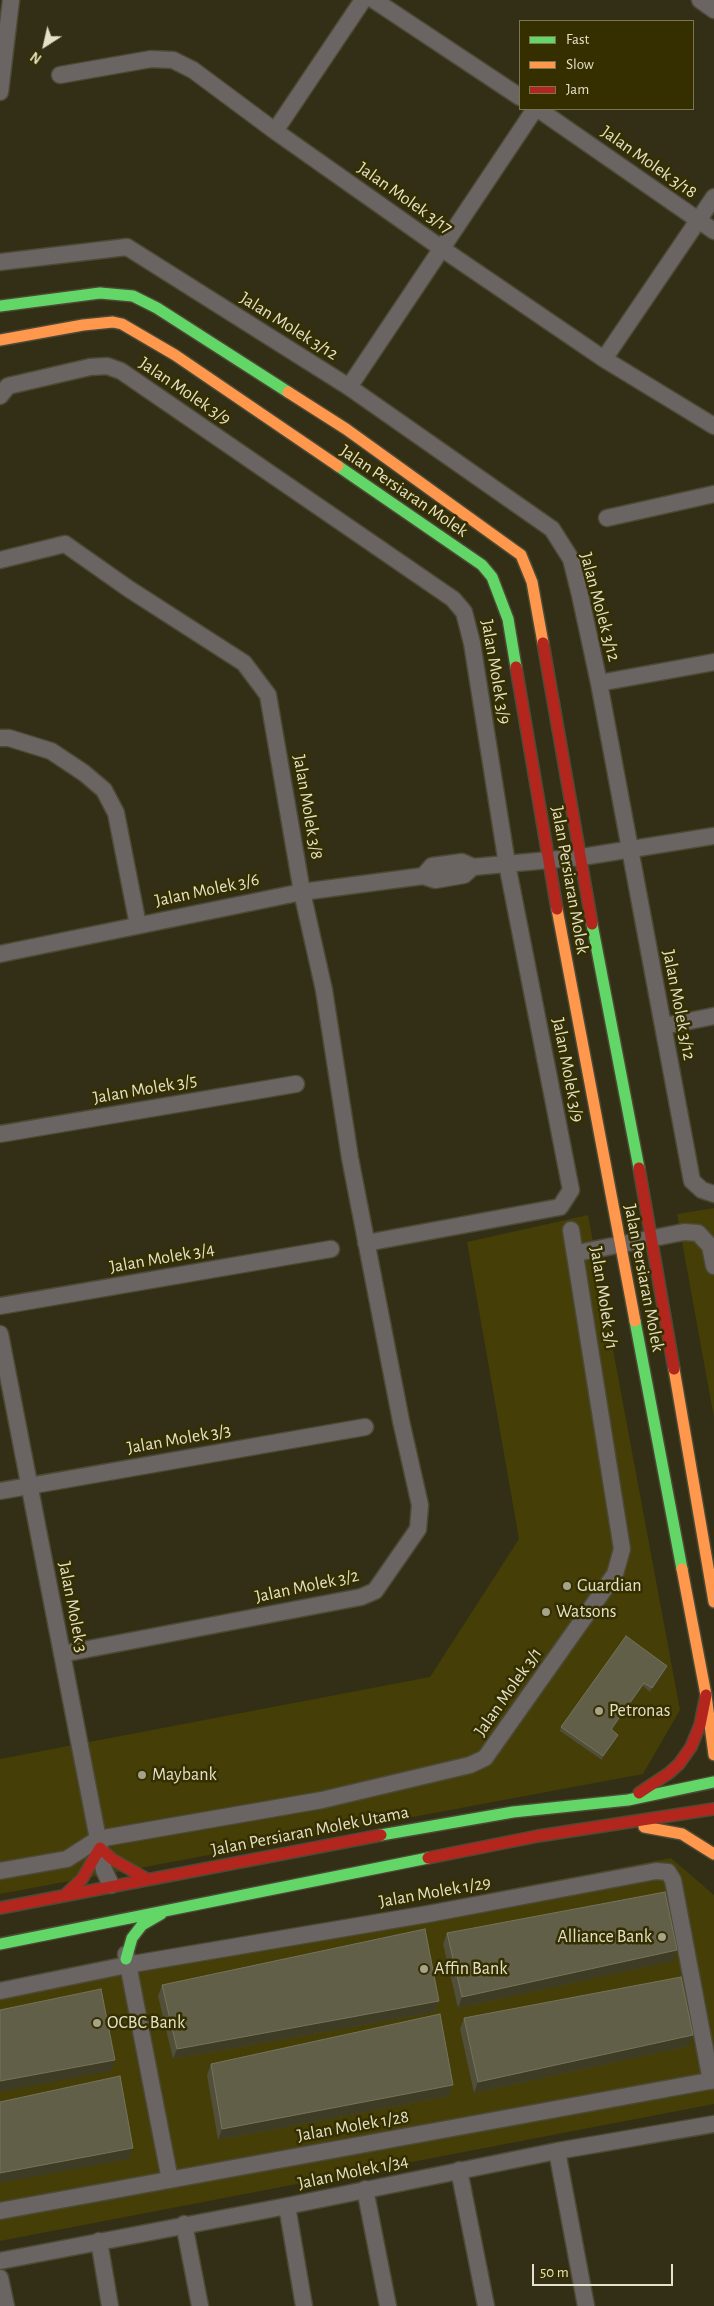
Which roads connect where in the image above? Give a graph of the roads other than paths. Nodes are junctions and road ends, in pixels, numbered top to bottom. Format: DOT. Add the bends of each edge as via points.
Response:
graph roads {
  1 [pos="12,0"];
  2 [pos="363,0"];
  3 [pos="374,0"];
  4 [pos="700,0"];
  5 [pos="714,10"];
  6 [pos="60,75"];
  7 [pos="0,92"];
  8 [pos="519,96"];
  9 [pos="535,110"];
  10 [pos="537,110"];
  11 [pos="274,132"];
  12 [pos="714,197"];
  13 [pos="698,220"];
  14 [pos="714,231"];
  15 [pos="441,248"];
  16 [pos="0,262"];
  17 [pos="0,306"];
  18 [pos="0,340"];
  19 [pos="604,359"];
  20 [pos="349,387"];
  21 [pos="0,396"];
  22 [pos="714,426"];
  23 [pos="714,494"];
  24 [pos="607,518"];
  25 [pos="0,560"];
  26 [pos="714,662"];
  27 [pos="598,683"];
  28 [pos="0,738"];
  29 [pos="714,836"];
  30 [pos="630,850"];
  31 [pos="582,857"];
  32 [pos="548,860"];
  33 [pos="507,864"];
  34 [pos="302,892"];
  35 [pos="138,925"];
  36 [pos="0,954"];
  37 [pos="714,1016"];
  38 [pos="664,1026"];
  39 [pos="296,1084"];
  40 [pos="0,1134"];
  41 [pos="714,1194"];
  42 [pos="572,1230"];
  43 [pos="652,1238"];
  44 [pos="366,1243"];
  45 [pos="620,1244"];
  46 [pos="331,1249"];
  47 [pos="577,1253"];
  48 [pos="714,1266"];
  49 [pos="0,1306"];
  50 [pos="0,1334"];
  51 [pos="365,1427"];
  52 [pos="29,1485"];
  53 [pos="0,1490"];
  54 [pos="714,1602"];
  55 [pos="62,1654"];
  56 [pos="706,1695"];
  57 [pos="714,1755"];
  58 [pos="714,1782"];
  59 [pos="628,1800"];
  60 [pos="714,1809"];
  61 [pos="625,1824"];
  62 [pos="99,1843"];
  63 [pos="714,1854"];
  64 [pos="0,1871"];
  65 [pos="147,1879"];
  66 [pos="117,1890"];
  67 [pos="66,1894"];
  68 [pos="93,1899"];
  69 [pos="141,1904"];
  70 [pos="0,1908"];
  71 [pos="163,1912"];
  72 [pos="112,1916"];
  73 [pos="82,1928"];
  74 [pos="106,1935"];
  75 [pos="0,1944"];
  76 [pos="116,1945"];
  77 [pos="127,1962"];
  78 [pos="0,1991"];
  79 [pos="712,2080"];
  80 [pos="714,2124"];
  81 [pos="556,2151"];
  82 [pos="459,2170"];
  83 [pos="170,2180"];
  84 [pos="365,2189"];
  85 [pos="287,2206"];
  86 [pos="0,2211"];
  87 [pos="184,2224"];
  88 [pos="99,2241"];
  89 [pos="0,2261"];
  90 [pos="0,2278"];
  91 [pos="6,2306"];
  92 [pos="110,2306"];
  93 [pos="200,2306"];
  94 [pos="304,2306"];
  95 [pos="388,2306"];
  96 [pos="486,2306"];
  97 [pos="586,2306"];
  1 -- 7 [label="street"];
  2 -- 11 [label="street"];
  3 -- 8 [label="street"];
  4 -- 5 [label="street"];
  6 -- 11 [label="street, Jalan Molek 3/17" via="151,59 173,60 193,70"];
  9 -- 15 [label="street"];
  10 -- 13 [label="street, Jalan Molek 3/18"];
  11 -- 15 [label="street, Jalan Molek 3/17"];
  12 -- 13 [label="street"];
  13 -- 14 [label="street, Jalan Molek 3/18"];
  13 -- 19 [label="street"];
  15 -- 19 [label="street, Jalan Molek 3/17"];
  15 -- 20 [label="street"];
  16 -- 20 [label="street, Jalan Molek 3/12" via="127,247"];
  17 -- 31 [label="main road, Jalan Persiaran Molek" via="100,293 132,296 157,308 346,429 521,555 532,582"];
  18 -- 32 [label="main road, Jalan Persiaran Molek" via="93,323 122,324 175,355 482,565 492,577 508,619"];
  19 -- 22 [label="street, Jalan Molek 3/17"];
  20 -- 27 [label="street, Jalan Molek 3/12" via="552,529 570,559"];
  21 -- 33 [label="street, Jalan Molek 3/9" via="8,386 90,367 107,366 121,372 453,599 464,612 472,643"];
  23 -- 24 [label="street"];
  25 -- 34 [label="street, Jalan Molek 3/8" via="65,544 129,590 244,664 268,696"];
  26 -- 27 [label="street"];
  27 -- 30 [label="street, Jalan Molek 3/12"];
  28 -- 35 [label="street" via="50,751 104,790 116,813"];
  29 -- 30 [label="street, Jalan Molek 3/6"];
  30 -- 31 [label="street, Jalan Molek 3/6"];
  30 -- 38 [label="street, Jalan Molek 3/12"];
  31 -- 32 [label="street, Jalan Molek 3/6"];
  31 -- 43 [label="main road, Jalan Persiaran Molek"];
  32 -- 33 [label="street, Jalan Molek 3/6"];
  32 -- 45 [label="main road, Jalan Persiaran Molek"];
  33 -- 34 [label="street, Jalan Molek 3/6" via="473,867 462,862 432,866 423,876"];
  33 -- 44 [label="street, Jalan Molek 3/9" via="571,1190 560,1207"];
  34 -- 35 [label="street, Jalan Molek 3/6"];
  34 -- 44 [label="street, Jalan Molek 3/8" via="324,990"];
  35 -- 36 [label="street, Jalan Molek 3/6"];
  37 -- 38 [label="street"];
  38 -- 41 [label="street, Jalan Molek 3/12" via="692,1181 702,1190"];
  39 -- 40 [label="street, Jalan Molek 3/5"];
  42 -- 47 [label="street, Jalan Molek 3/1"];
  43 -- 45 [label="street"];
  43 -- 48 [label="street" via="684,1232 698,1233 710,1246"];
  43 -- 54 [label="main road, Jalan Persiaran Molek"];
  44 -- 55 [label="street, Jalan Molek 3/2" via="420,1505 418,1529 375,1591 361,1597"];
  45 -- 47 [label="street"];
  45 -- 56 [label="main road, Jalan Persiaran Molek"];
  46 -- 49 [label="street, Jalan Molek 3/4"];
  47 -- 62 [label="street, Jalan Molek 3/1" via="622,1549 615,1574 485,1758 470,1765 322,1800"];
  50 -- 52 [label="street, Jalan Molek 3"];
  51 -- 52 [label="street, Jalan Molek 3/3"];
  52 -- 53 [label="street, Jalan Molek 3/3"];
  52 -- 55 [label="street, Jalan Molek 3"];
  55 -- 62 [label="street, Jalan Molek 3"];
  56 -- 57 [label="main road, Jalan Persiaran Molek"];
  56 -- 59 [label="main road" via="691,1748 679,1764"];
  58 -- 59 [label="main road, Jalan Persiaran Molek Utama"];
  59 -- 65 [label="main road, Jalan Persiaran Molek Utama" via="513,1812"];
  60 -- 61 [label="main road"];
  61 -- 63 [label="main road" via="682,1834"];
  61 -- 71 [label="main road" via="538,1836"];
  62 -- 64 [label="street, Jalan Molek 3/1" via="67,1859"];
  62 -- 65 [label="main road" via="112,1859"];
  62 -- 66 [label="street, Jalan Molek 3" via="104,1870"];
  62 -- 67 [label="main road" via="91,1867"];
  65 -- 66 [label="main road, Jalan Persiaran Molek Utama"];
  66 -- 67 [label="main road, Jalan Persiaran Molek Utama"];
  67 -- 68 [label="main road"];
  67 -- 70 [label="main road, Jalan Persiaran Molek Utama"];
  69 -- 71 [label="main road"];
  71 -- 72 [label="main road"];
  71 -- 77 [label="main road" via="142,1925 132,1938"];
  72 -- 73 [label="main road"];
  72 -- 77 [label="street" via="123,1931"];
  73 -- 74 [label="main road"];
  73 -- 75 [label="main road"];
  76 -- 77 [label="main road"];
  77 -- 78 [label="street, Jalan Molek 1/29"];
  77 -- 79 [label="street, Jalan Molek 1/29" via="428,1914 656,1871 668,1872 673,1880"];
  77 -- 83 [label="street"];
  79 -- 83 [label="street, Jalan Molek 1/28"];
  80 -- 81 [label="street, Jalan Molek 1/34"];
  81 -- 82 [label="street, Jalan Molek 1/34"];
  81 -- 97 [label="street"];
  82 -- 84 [label="street, Jalan Molek 1/34"];
  82 -- 96 [label="street"];
  83 -- 86 [label="street, Jalan Molek 1/28"];
  84 -- 85 [label="street, Jalan Molek 1/34"];
  84 -- 95 [label="street"];
  85 -- 87 [label="street, Jalan Molek 1/34"];
  85 -- 94 [label="street"];
  87 -- 88 [label="street, Jalan Molek 1/34"];
  87 -- 93 [label="street"];
  88 -- 89 [label="street, Jalan Molek 1/34"];
  88 -- 92 [label="street"];
  90 -- 91 [label="street"];
}
